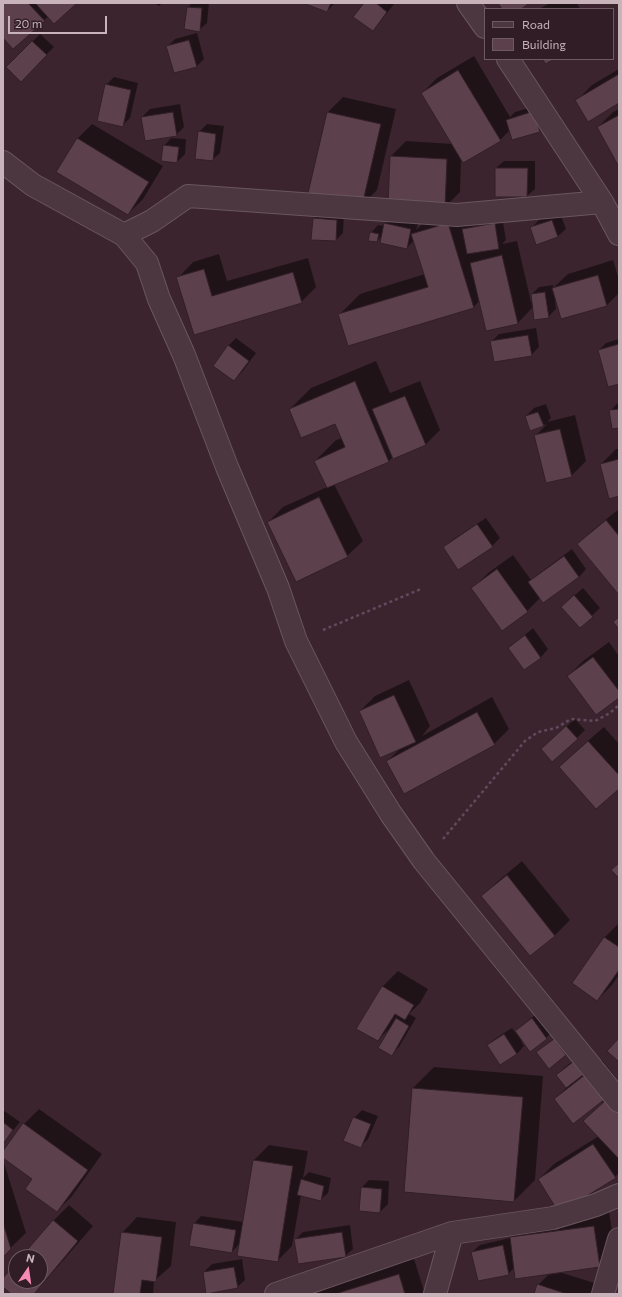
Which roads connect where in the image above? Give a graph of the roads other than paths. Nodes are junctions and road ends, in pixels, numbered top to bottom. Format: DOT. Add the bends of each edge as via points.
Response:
graph roads {
  1 [pos="468,3"];
  2 [pos="484,26"];
  3 [pos="509,60"];
  4 [pos="3,162"];
  5 [pos="602,202"];
  6 [pos="619,234"];
  7 [pos="124,235"];
  8 [pos="619,1100"];
  9 [pos="619,1195"];
  10 [pos="452,1233"];
  11 [pos="619,1239"];
  12 [pos="276,1294"];
  13 [pos="435,1294"];
  14 [pos="603,1294"];
  1 -- 2 [label="street"];
  3 -- 5 [label="street"];
  4 -- 7 [label="street" via="33,185"];
  5 -- 6 [label="street"];
  5 -- 7 [label="street" via="457,215 188,196 152,221"];
  7 -- 8 [label="street" via="147,263 159,299 278,588 296,641 346,742 424,861"];
  9 -- 10 [label="street" via="553,1218"];
  10 -- 12 [label="street"];
  10 -- 13 [label="street"];
  11 -- 14 [label="street"];
}
